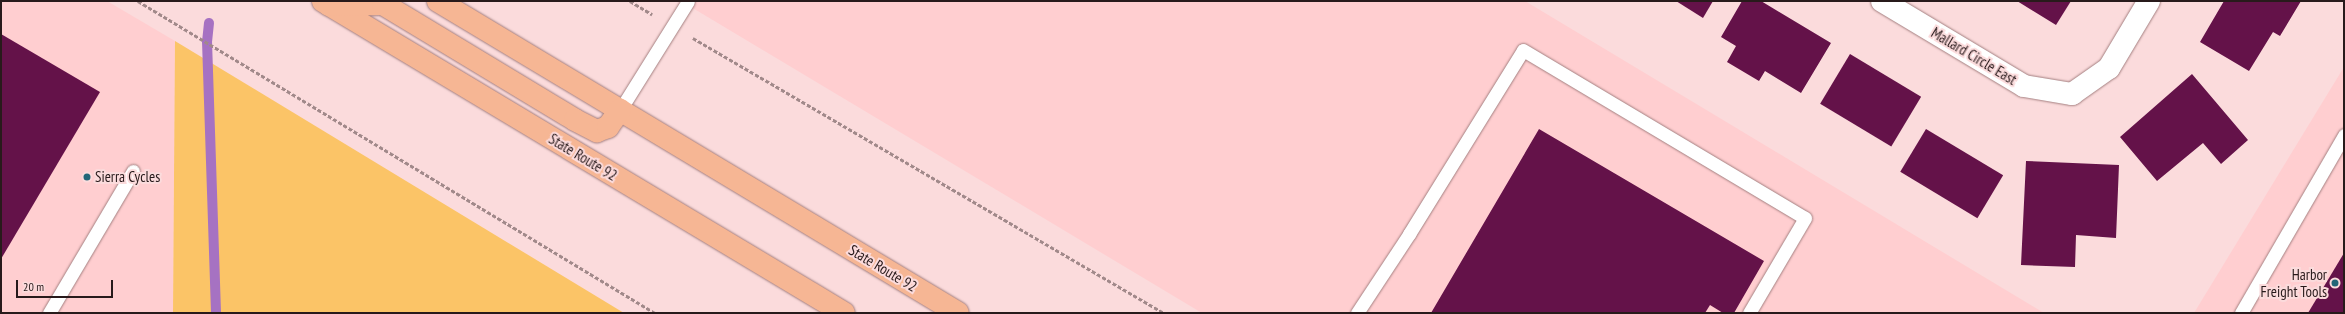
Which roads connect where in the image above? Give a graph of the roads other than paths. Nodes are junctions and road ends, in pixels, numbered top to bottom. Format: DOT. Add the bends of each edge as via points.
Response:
graph roads {
  1 [pos="438,1"];
  2 [pos="688,1"];
  3 [pos="1882,1"];
  4 [pos="2149,1"];
  5 [pos="326,3"];
  6 [pos="620,110"];
  7 [pos="2344,135"];
  8 [pos="133,171"];
  9 [pos="49,313"];
  10 [pos="844,313"];
  11 [pos="958,313"];
  12 [pos="1357,313"];
  13 [pos="1749,313"];
  14 [pos="2241,313"];
  1 -- 6 [label="main road, State Route 92"];
  2 -- 6 [label="lane"];
  3 -- 4 [label="street, Mallard Circle East" via="2024,86 2072,94 2109,68"];
  5 -- 6 [label="main road" via="383,4 574,120 597,131 608,127"];
  5 -- 10 [label="main road, State Route 92"];
  6 -- 11 [label="main road, State Route 92"];
  7 -- 14 [label="lane"];
  8 -- 9 [label="lane"];
  12 -- 13 [label="lane" via="1410,234 1523,50 1805,218"];
}
